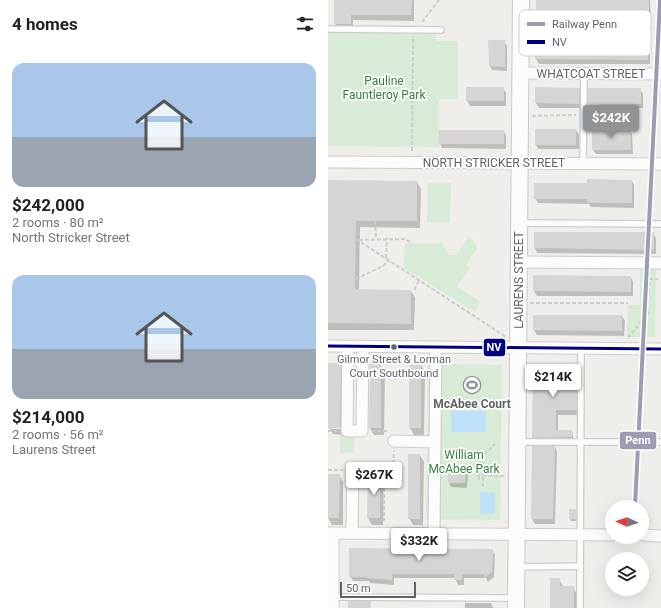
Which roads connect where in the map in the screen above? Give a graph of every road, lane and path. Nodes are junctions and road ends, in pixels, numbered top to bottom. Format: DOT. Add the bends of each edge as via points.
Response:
graph roads {
  1 [pos="439,0"];
  2 [pos="521,0"];
  3 [pos="521,10"];
  4 [pos="328,29"];
  5 [pos="415,30"];
  6 [pos="441,30"];
  7 [pos="520,56"];
  8 [pos="520,74"];
  9 [pos="584,74"];
  10 [pos="661,74"];
  11 [pos="580,115"];
  12 [pos="531,116"];
  13 [pos="412,151"];
  14 [pos="328,162"];
  15 [pos="520,163"];
  16 [pos="583,164"];
  17 [pos="661,164"];
  18 [pos="375,221"];
  19 [pos="519,223"];
  20 [pos="661,224"];
  21 [pos="387,238"];
  22 [pos="356,239"];
  23 [pos="376,239"];
  24 [pos="359,240"];
  25 [pos="412,243"];
  26 [pos="386,258"];
  27 [pos="389,260"];
  28 [pos="519,262"];
  29 [pos="661,263"];
  30 [pos="356,279"];
  31 [pos="658,279"];
  32 [pos="420,280"];
  33 [pos="415,290"];
  34 [pos="529,303"];
  35 [pos="628,304"];
  36 [pos="627,339"];
  37 [pos="512,343"];
  38 [pos="328,346"];
  39 [pos="348,347"];
  40 [pos="363,347"];
  41 [pos="436,347"];
  42 [pos="581,348"];
  43 [pos="661,349"];
  44 [pos="328,431"];
  45 [pos="343,431"];
  46 [pos="365,431"];
  47 [pos="394,441"];
  48 [pos="435,442"];
  49 [pos="517,442"];
  50 [pos="580,442"];
  51 [pos="661,442"];
  52 [pos="495,444"];
  53 [pos="482,457"];
  54 [pos="479,463"];
  55 [pos="483,463"];
  56 [pos="479,469"];
  57 [pos="353,470"];
  58 [pos="384,470"];
  59 [pos="483,470"];
  60 [pos="477,475"];
  61 [pos="484,476"];
  62 [pos="489,476"];
  63 [pos="505,476"];
  64 [pos="479,480"];
  65 [pos="483,486"];
  66 [pos="384,521"];
  67 [pos="331,533"];
  68 [pos="352,533"];
  69 [pos="434,534"];
  70 [pos="516,534"];
  71 [pos="585,535"];
  72 [pos="605,535"];
  73 [pos="649,536"];
  74 [pos="661,536"];
  75 [pos="580,566"];
  76 [pos="517,567"];
  77 [pos="332,595"];
  78 [pos="516,603"];
  79 [pos="580,608"];
  1 -- 5 [label="path"];
  2 -- 3 [label="street, LAURENS STREET"];
  4 -- 5 [label="lane"];
  5 -- 6 [label="lane"];
  5 -- 13 [label="path"];
  7 -- 8 [label="street, LAURENS STREET"];
  8 -- 9 [label="street, WHATCOAT STREET"];
  8 -- 15 [label="street, LAURENS STREET"];
  9 -- 10 [label="street, WHATCOAT STREET"];
  9 -- 16 [label="lane"];
  11 -- 12 [label="path"];
  14 -- 15 [label="street, NORTH STRICKER STREET"];
  15 -- 16 [label="street, NORTH STRICKER STREET"];
  15 -- 19 [label="street, LAURENS STREET"];
  16 -- 17 [label="street, NORTH STRICKER STREET"];
  18 -- 23 [label="path"];
  19 -- 20 [label="lane"];
  19 -- 28 [label="street, LAURENS STREET"];
  21 -- 23 [label="path"];
  21 -- 25 [label="path" via="405,239"];
  21 -- 26 [label="path"];
  22 -- 24 [label="path"];
  23 -- 24 [label="path"];
  24 -- 26 [label="path"];
  26 -- 27 [label="path"];
  27 -- 30 [label="path" via="383,266"];
  27 -- 32 [label="path"];
  28 -- 29 [label="street"];
  28 -- 37 [label="street, LAURENS STREET"];
  31 -- 36 [label="path" via="650,279 648,313"];
  32 -- 33 [label="path"];
  32 -- 37 [label="path"];
  34 -- 35 [label="path"];
  37 -- 41 [label="street"];
  37 -- 42 [label="street"];
  37 -- 49 [label="street, LAURENS STREET"];
  38 -- 39 [label="street"];
  39 -- 40 [label="street"];
  39 -- 40 [label="street" via="347,431 362,431"];
  40 -- 41 [label="street"];
  41 -- 48 [label="street"];
  42 -- 43 [label="street"];
  42 -- 50 [label="lane"];
  44 -- 45 [label="path"];
  46 -- 47 [label="path" via="394,431"];
  47 -- 48 [label="street"];
  47 -- 58 [label="path" via="393,470"];
  48 -- 69 [label="street"];
  49 -- 50 [label="lane"];
  49 -- 70 [label="street, LAURENS STREET"];
  50 -- 51 [label="lane"];
  50 -- 71 [label="lane"];
  52 -- 53 [label="path"];
  53 -- 54 [label="path"];
  53 -- 55 [label="path"];
  54 -- 55 [label="path"];
  54 -- 56 [label="path"];
  55 -- 59 [label="path"];
  55 -- 62 [label="path"];
  56 -- 59 [label="path"];
  56 -- 60 [label="path"];
  57 -- 58 [label="path"];
  57 -- 68 [label="street"];
  58 -- 66 [label="path"];
  59 -- 61 [label="path"];
  60 -- 61 [label="path"];
  60 -- 64 [label="path"];
  61 -- 62 [label="path"];
  61 -- 65 [label="path"];
  62 -- 63 [label="path"];
  67 -- 68 [label="street"];
  67 -- 77 [label="street"];
  68 -- 69 [label="street"];
  69 -- 70 [label="street"];
  70 -- 71 [label="street"];
  70 -- 76 [label="street, LAURENS STREET"];
  71 -- 72 [label="street"];
  71 -- 75 [label="lane"];
  73 -- 74 [label="street"];
  75 -- 76 [label="lane"];
  75 -- 79 [label="lane"];
  76 -- 78 [label="street, LAURENS STREET"];
  77 -- 78 [label="lane"];
}
